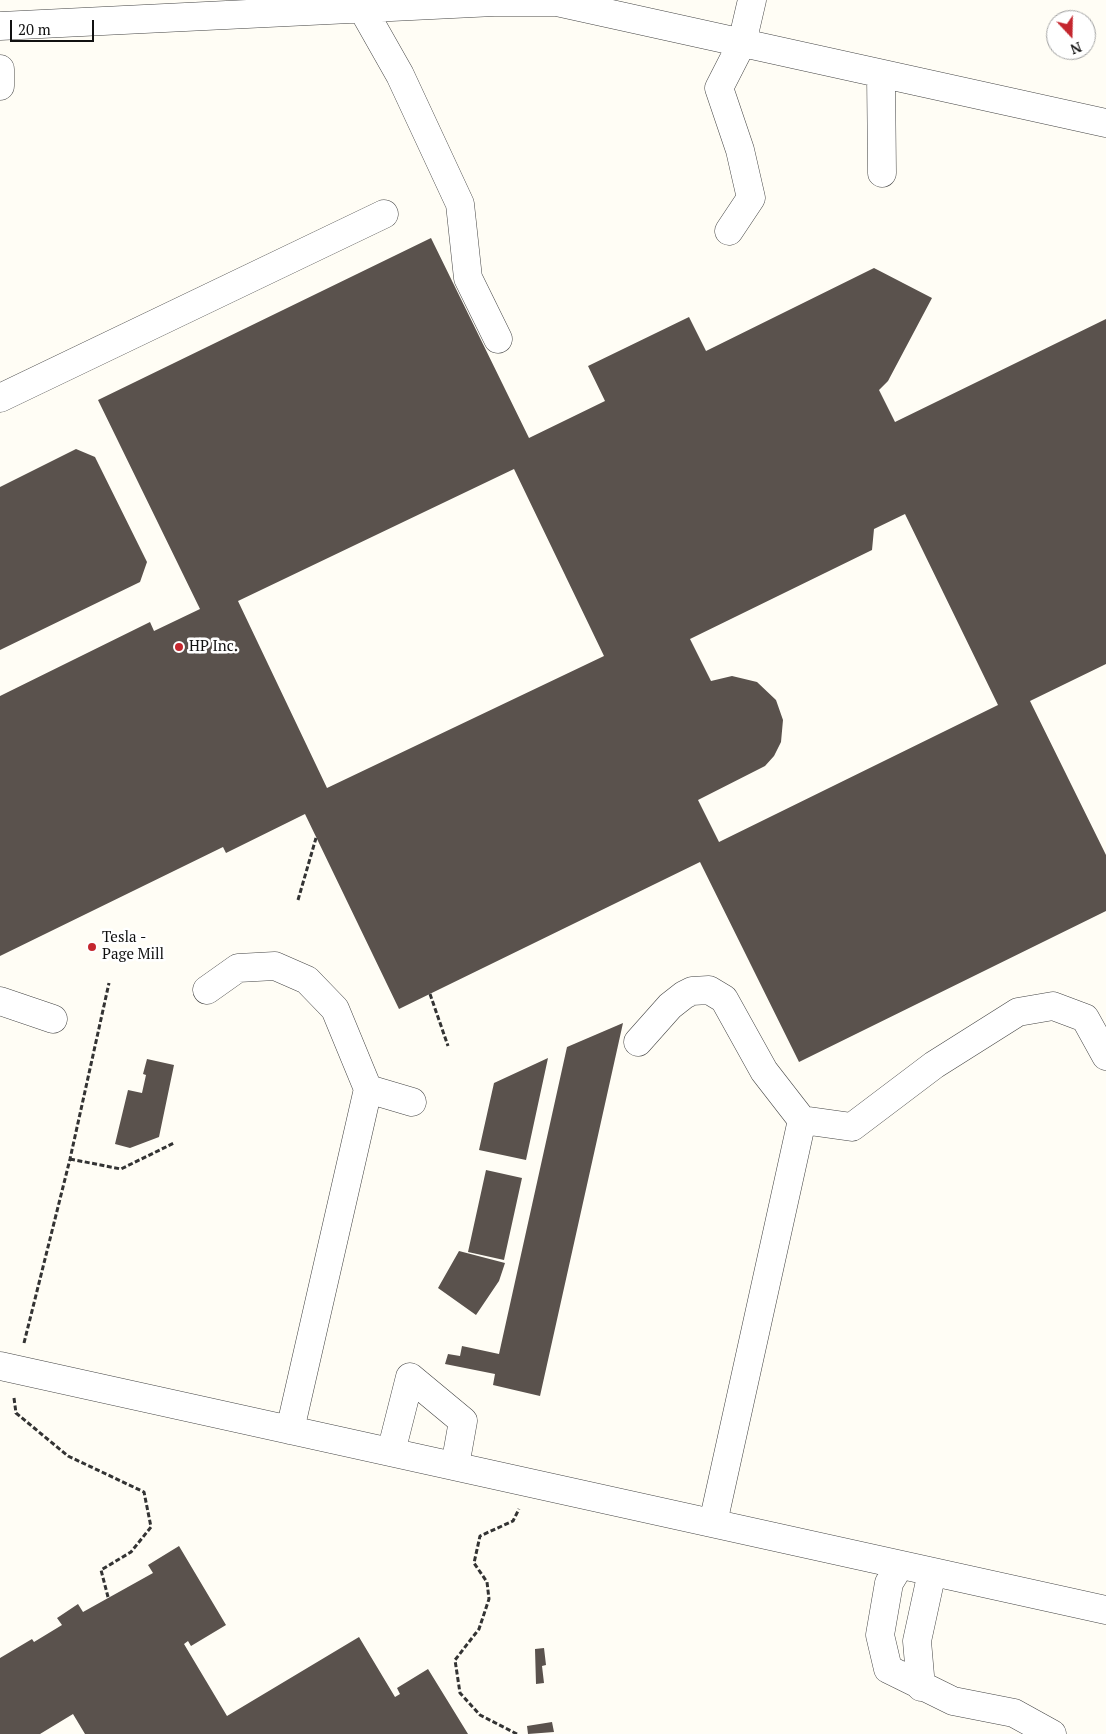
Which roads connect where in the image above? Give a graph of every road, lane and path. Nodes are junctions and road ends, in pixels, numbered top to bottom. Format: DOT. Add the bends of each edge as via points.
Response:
graph roads {
  1 [pos="752,0"];
  2 [pos="362,4"];
  3 [pos="0,26"];
  4 [pos="742,42"];
  5 [pos="0,69"];
  6 [pos="880,74"];
  7 [pos="0,86"];
  8 [pos="1106,123"];
  9 [pos="882,173"];
  10 [pos="384,214"];
  11 [pos="729,231"];
  12 [pos="498,339"];
  13 [pos="0,398"];
  14 [pos="316,838"];
  15 [pos="298,900"];
  16 [pos="108,983"];
  17 [pos="207,990"];
  18 [pos="430,994"];
  19 [pos="0,1001"];
  20 [pos="53,1019"];
  21 [pos="638,1042"];
  22 [pos="448,1046"];
  23 [pos="1106,1056"];
  24 [pos="368,1090"];
  25 [pos="412,1102"];
  26 [pos="802,1120"];
  27 [pos="174,1143"];
  28 [pos="70,1159"];
  29 [pos="22,1349"];
  30 [pos="0,1366"];
  31 [pos="13,1392"];
  32 [pos="290,1430"];
  33 [pos="391,1452"];
  34 [pos="455,1466"];
  35 [pos="523,1502"];
  36 [pos="714,1524"];
  37 [pos="900,1565"];
  38 [pos="932,1572"];
  39 [pos="108,1597"];
  40 [pos="1106,1610"];
  41 [pos="921,1686"];
  42 [pos="517,1734"];
  43 [pos="1052,1734"];
  1 -- 4 [label="lane"];
  2 -- 3 [label="lane"];
  2 -- 4 [label="lane" via="557,2"];
  2 -- 12 [label="lane" via="400,75 460,204 468,278"];
  4 -- 6 [label="lane"];
  4 -- 11 [label="lane" via="719,88 740,150 751,198"];
  5 -- 7 [label="lane"];
  6 -- 8 [label="lane"];
  6 -- 9 [label="lane"];
  10 -- 13 [label="lane"];
  14 -- 15 [label="path"];
  16 -- 28 [label="path"];
  17 -- 24 [label="lane" via="238,968 275,966 307,980 335,1009"];
  18 -- 22 [label="path"];
  19 -- 20 [label="lane"];
  21 -- 26 [label="lane" via="684,995 709,990 724,999 764,1071"];
  23 -- 26 [label="lane" via="1085,1018 1053,1006 1018,1012 934,1065 852,1127"];
  24 -- 25 [label="lane"];
  24 -- 32 [label="lane"];
  26 -- 36 [label="lane"];
  27 -- 28 [label="path" via="121,1169"];
  28 -- 29 [label="path"];
  30 -- 32 [label="lane"];
  31 -- 39 [label="path" via="16,1413 68,1456 144,1492 151,1527 131,1552 101,1570"];
  32 -- 33 [label="lane"];
  33 -- 34 [label="lane"];
  33 -- 34 [label="lane" via="410,1377 462,1421"];
  34 -- 36 [label="lane"];
  35 -- 42 [label="path" via="513,1521 480,1536 474,1563 487,1582 489,1599 478,1629 455,1660 460,1693 480,1715"];
  36 -- 37 [label="lane"];
  37 -- 38 [label="lane"];
  37 -- 41 [label="lane" via="889,1583 880,1635 888,1669"];
  38 -- 40 [label="lane"];
  38 -- 41 [label="lane" via="917,1641"];
  41 -- 43 [label="lane" via="963,1704 1014,1713"];
}
